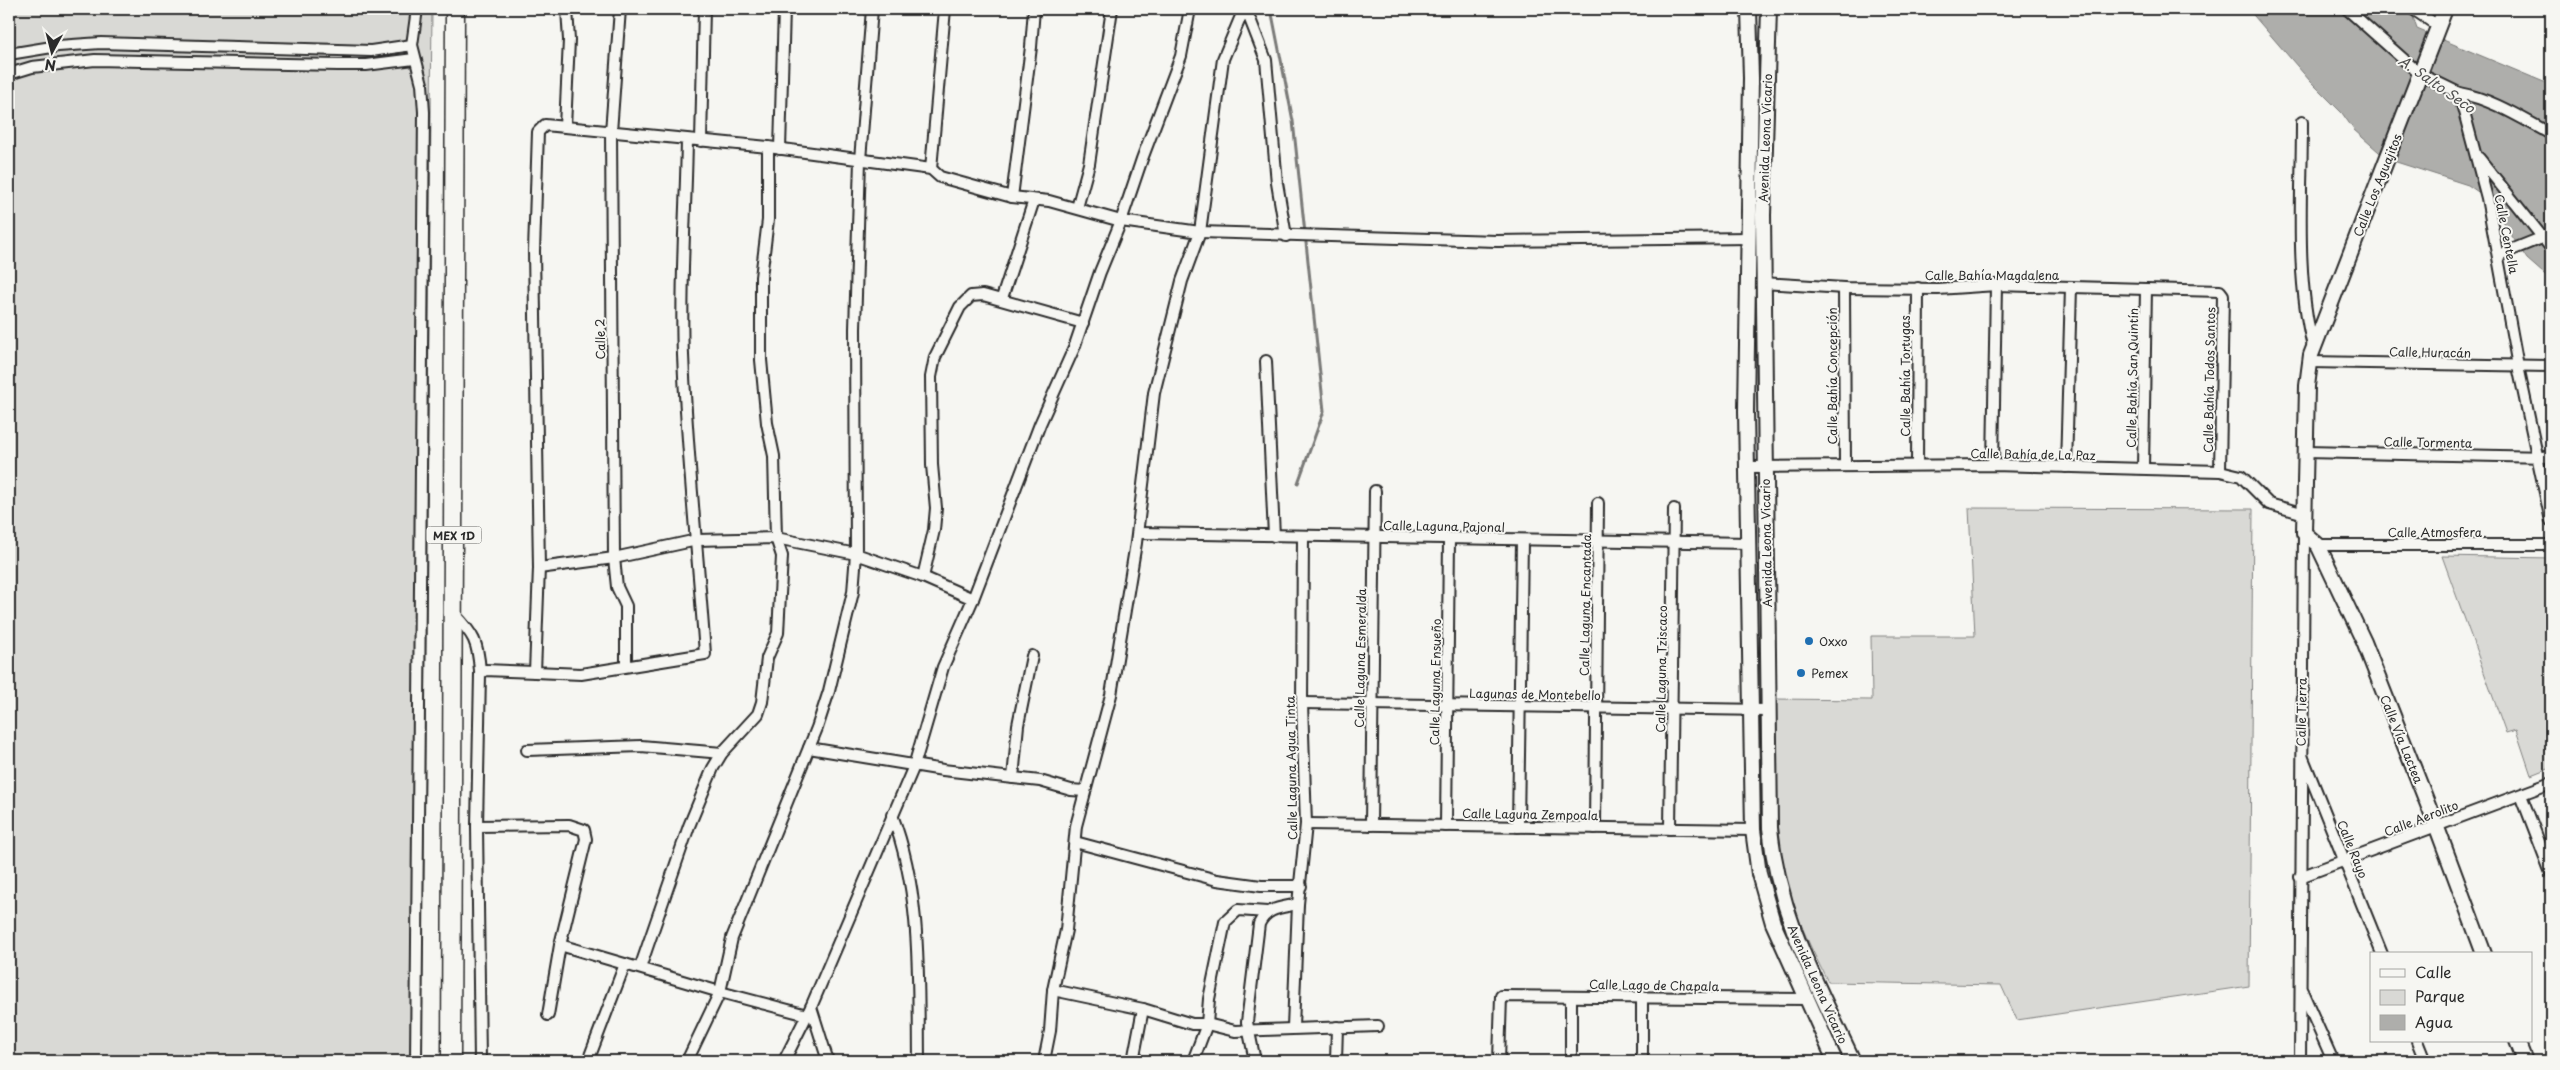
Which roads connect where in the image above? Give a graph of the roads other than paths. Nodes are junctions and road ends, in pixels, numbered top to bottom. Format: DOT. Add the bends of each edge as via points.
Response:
graph roads {
  1 [pos="417,9"];
  2 [pos="455,9"];
  3 [pos="567,9"];
  4 [pos="620,9"];
  5 [pos="704,9"];
  6 [pos="784,9"];
  7 [pos="872,9"];
  8 [pos="945,9"];
  9 [pos="1034,9"];
  10 [pos="1112,9"];
  11 [pos="1190,9"];
  12 [pos="1245,9"];
  13 [pos="1749,9"];
  14 [pos="1769,9"];
  15 [pos="2347,9"];
  16 [pos="2413,9"];
  17 [pos="2446,9"];
  18 [pos="2438,26"];
  19 [pos="412,45"];
  20 [pos="9,54"];
  21 [pos="414,59"];
  22 [pos="9,74"];
  23 [pos="2420,74"];
  24 [pos="2459,93"];
  25 [pos="2302,122"];
  26 [pos="565,127"];
  27 [pos="610,132"];
  28 [pos="2551,134"];
  29 [pos="687,140"];
  30 [pos="701,141"];
  31 [pos="768,147"];
  32 [pos="780,149"];
  33 [pos="2476,153"];
  34 [pos="860,160"];
  35 [pos="931,169"];
  36 [pos="1012,197"];
  37 [pos="1034,200"];
  38 [pos="1077,208"];
  39 [pos="1121,221"];
  40 [pos="1200,232"];
  41 [pos="1286,236"];
  42 [pos="2547,236"];
  43 [pos="1750,238"];
  44 [pos="2551,248"];
  45 [pos="2499,255"];
  46 [pos="1763,283"];
  47 [pos="1996,285"];
  48 [pos="2071,287"];
  49 [pos="1844,288"];
  50 [pos="1918,288"];
  51 [pos="2146,289"];
  52 [pos="2220,290"];
  53 [pos="1002,298"];
  54 [pos="1083,323"];
  55 [pos="2314,346"];
  56 [pos="1266,361"];
  57 [pos="2309,362"];
  58 [pos="2518,366"];
  59 [pos="2551,366"];
  60 [pos="2305,452"];
  61 [pos="2536,456"];
  62 [pos="2551,457"];
  63 [pos="1845,464"];
  64 [pos="1917,465"];
  65 [pos="1993,465"];
  66 [pos="1764,466"];
  67 [pos="1747,467"];
  68 [pos="2066,467"];
  69 [pos="2143,468"];
  70 [pos="2220,471"];
  71 [pos="1375,491"];
  72 [pos="1598,503"];
  73 [pos="1674,509"];
  74 [pos="2305,514"];
  75 [pos="2551,521"];
  76 [pos="1138,533"];
  77 [pos="2304,533"];
  78 [pos="1274,536"];
  79 [pos="1303,537"];
  80 [pos="776,538"];
  81 [pos="1374,538"];
  82 [pos="1449,539"];
  83 [pos="697,540"];
  84 [pos="1522,540"];
  85 [pos="1598,541"];
  86 [pos="1674,542"];
  87 [pos="1750,543"];
  88 [pos="2318,545"];
  89 [pos="2551,545"];
  90 [pos="856,554"];
  91 [pos="614,558"];
  92 [pos="539,568"];
  93 [pos="923,577"];
  94 [pos="973,599"];
  95 [pos="454,614"];
  96 [pos="1032,656"];
  97 [pos="626,666"];
  98 [pos="480,671"];
  99 [pos="535,672"];
  100 [pos="1302,703"];
  101 [pos="1372,704"];
  102 [pos="1447,705"];
  103 [pos="1520,706"];
  104 [pos="1596,707"];
  105 [pos="1673,708"];
  106 [pos="1751,709"];
  107 [pos="1767,710"];
  108 [pos="809,748"];
  109 [pos="527,750"];
  110 [pos="722,752"];
  111 [pos="2301,753"];
  112 [pos="914,766"];
  113 [pos="1013,778"];
  114 [pos="2551,783"];
  115 [pos="1084,791"];
  116 [pos="2521,794"];
  117 [pos="892,815"];
  118 [pos="1306,824"];
  119 [pos="1371,825"];
  120 [pos="2436,825"];
  121 [pos="477,826"];
  122 [pos="1446,826"];
  123 [pos="1518,827"];
  124 [pos="1594,828"];
  125 [pos="1670,829"];
  126 [pos="1753,830"];
  127 [pos="1075,842"];
  128 [pos="2344,860"];
  129 [pos="2551,872"];
  130 [pos="2300,877"];
  131 [pos="1301,886"];
  132 [pos="1298,904"];
  133 [pos="1267,912"];
  134 [pos="560,945"];
  135 [pos="2381,952"];
  136 [pos="2483,952"];
  137 [pos="625,964"];
  138 [pos="640,968"];
  139 [pos="2300,987"];
  140 [pos="1054,990"];
  141 [pos="720,992"];
  142 [pos="1571,997"];
  143 [pos="1642,998"];
  144 [pos="1807,999"];
  145 [pos="1143,1009"];
  146 [pos="809,1011"];
  147 [pos="548,1015"];
  148 [pos="1207,1024"];
  149 [pos="1337,1026"];
  150 [pos="1378,1026"];
  151 [pos="1293,1027"];
  152 [pos="1248,1031"];
  153 [pos="2417,1042"];
  154 [pos="2517,1042"];
  155 [pos="416,1061"];
  156 [pos="451,1061"];
  157 [pos="480,1061"];
  158 [pos="588,1061"];
  159 [pos="687,1061"];
  160 [pos="784,1061"];
  161 [pos="828,1061"];
  162 [pos="919,1061"];
  163 [pos="1044,1061"];
  164 [pos="1133,1061"];
  165 [pos="1193,1061"];
  166 [pos="1255,1061"];
  167 [pos="1336,1061"];
  168 [pos="1499,1061"];
  169 [pos="1571,1061"];
  170 [pos="1642,1061"];
  171 [pos="1835,1061"];
  172 [pos="1853,1061"];
  173 [pos="2300,1061"];
  174 [pos="2333,1061"];
  175 [pos="2425,1061"];
  176 [pos="2525,1061"];
  1 -- 19 [label="street"];
  2 -- 95 [label="highway, MEX 1D"];
  3 -- 26 [label="street" via="569,40"];
  4 -- 27 [label="street, Calle 2"];
  5 -- 30 [label="street"];
  6 -- 32 [label="street"];
  7 -- 34 [label="street"];
  8 -- 35 [label="street"];
  9 -- 36 [label="street"];
  10 -- 38 [label="street" via="1089,164"];
  11 -- 39 [label="street" via="1181,56"];
  12 -- 40 [label="street" via="1223,58"];
  12 -- 41 [label="street" via="1266,60 1277,183"];
  13 -- 43 [label="street, Avenida Leona Vicario"];
  14 -- 46 [label="street, Avenida Leona Vicario"];
  15 -- 23 [label="street"];
  16 -- 18 [label="street"];
  17 -- 18 [label="street, Calle Los Aguajitos"];
  18 -- 23 [label="street, Calle Los Aguajitos"];
  19 -- 20 [label="street" via="371,50 101,43"];
  19 -- 21 [label="street"];
  21 -- 22 [label="street" via="366,65 95,60 32,67"];
  21 -- 155 [label="street" via="422,84 424,112"];
  23 -- 24 [label="street"];
  23 -- 55 [label="street, Calle Los Aguajitos"];
  24 -- 28 [label="street" via="2477,96"];
  24 -- 33 [label="street, Calle Centella"];
  25 -- 55 [label="street" via="2304,289 2307,322"];
  26 -- 27 [label="street"];
  26 -- 92 [label="street" via="545,125 538,132 534,250"];
  27 -- 29 [label="street"];
  27 -- 91 [label="street, Calle 2"];
  29 -- 30 [label="street"];
  29 -- 83 [label="street" via="683,353 688,468"];
  30 -- 31 [label="street"];
  31 -- 32 [label="street"];
  31 -- 80 [label="street" via="768,220 761,277 761,360 767,424 774,456"];
  32 -- 34 [label="street"];
  33 -- 42 [label="street"];
  33 -- 45 [label="street, Calle Centella"];
  34 -- 35 [label="street"];
  34 -- 90 [label="street" via="855,329"];
  35 -- 36 [label="street" via="940,177"];
  36 -- 37 [label="street"];
  37 -- 38 [label="street"];
  37 -- 53 [label="street"];
  38 -- 39 [label="street"];
  39 -- 40 [label="street"];
  39 -- 54 [label="street"];
  40 -- 41 [label="street"];
  40 -- 76 [label="street" via="1182,281 1154,393"];
  41 -- 43 [label="street" via="1524,242"];
  42 -- 44 [label="street"];
  42 -- 45 [label="street"];
  43 -- 67 [label="street, Avenida Leona Vicario"];
  45 -- 58 [label="street, Calle Centella"];
  46 -- 49 [label="street, Calle Bahía Magdalena"];
  46 -- 66 [label="street, Avenida Leona Vicario"];
  47 -- 48 [label="street, Calle Bahía Magdalena"];
  47 -- 50 [label="street, Calle Bahía Magdalena"];
  47 -- 65 [label="street"];
  48 -- 51 [label="street, Calle Bahía Magdalena"];
  48 -- 68 [label="street"];
  49 -- 50 [label="street, Calle Bahía Magdalena"];
  49 -- 63 [label="street, Calle Bahía Concepción"];
  50 -- 64 [label="street, Calle Bahía Tortugas"];
  51 -- 52 [label="street, Calle Bahía Magdalena"];
  51 -- 69 [label="street, Calle Bahía San Quintín"];
  52 -- 70 [label="street, Calle Bahía Todos Santos" via="2223,295"];
  53 -- 54 [label="street"];
  53 -- 93 [label="street" via="971,296 960,307 936,357 931,377 936,508"];
  54 -- 94 [label="street" via="1040,424"];
  55 -- 57 [label="street, Calle Los Aguajitos"];
  56 -- 78 [label="street"];
  57 -- 58 [label="street, Calle Huracán"];
  57 -- 60 [label="street, Calle Tierra"];
  58 -- 59 [label="street, Calle Huracán"];
  58 -- 61 [label="street, Calle Centella"];
  60 -- 61 [label="street, Calle Tormenta"];
  60 -- 74 [label="street, Calle Tierra"];
  61 -- 62 [label="street, Calle Tormenta"];
  61 -- 75 [label="street, Calle Centella"];
  63 -- 64 [label="street, Calle Bahía de La Paz"];
  63 -- 66 [label="street, Calle Bahía de La Paz"];
  64 -- 65 [label="street, Calle Bahía de La Paz"];
  65 -- 68 [label="street, Calle Bahía de La Paz"];
  66 -- 67 [label="street, Calle Bahía de La Paz"];
  66 -- 107 [label="street, Avenida Leona Vicario"];
  67 -- 87 [label="street, Avenida Leona Vicario"];
  68 -- 69 [label="street, Calle Bahía de La Paz"];
  69 -- 70 [label="street, Calle Bahía de La Paz"];
  70 -- 74 [label="street, Calle Bahía de La Paz" via="2241,476 2269,504"];
  71 -- 81 [label="street, Calle Laguna Esmeralda"];
  72 -- 85 [label="street, Calle Laguna Encantada"];
  73 -- 86 [label="street, Calle Laguna Tziscaco"];
  74 -- 77 [label="street, Calle Tierra"];
  76 -- 78 [label="street, Calle Laguna Pajonal"];
  76 -- 115 [label="street" via="1111,695"];
  77 -- 88 [label="street, Calle Vía Lactea"];
  77 -- 111 [label="street, Calle Tierra"];
  78 -- 79 [label="street, Calle Laguna Pajonal"];
  79 -- 81 [label="street, Calle Laguna Pajonal"];
  79 -- 100 [label="street, Calle Laguna Agua Tinta"];
  80 -- 83 [label="street"];
  80 -- 90 [label="street"];
  80 -- 110 [label="street" via="782,556 778,633 767,658 762,702 758,714"];
  81 -- 82 [label="street, Calle Laguna Pajonal"];
  81 -- 101 [label="street, Calle Laguna Esmeralda"];
  82 -- 84 [label="street, Calle Laguna Pajonal"];
  82 -- 102 [label="street, Calle Laguna Ensueño"];
  83 -- 91 [label="street"];
  83 -- 97 [label="street" via="705,654"];
  84 -- 85 [label="street, Calle Laguna Pajonal"];
  84 -- 103 [label="street"];
  85 -- 86 [label="street, Calle Laguna Pajonal"];
  85 -- 104 [label="street, Calle Laguna Encantada"];
  86 -- 87 [label="street, Calle Laguna Pajonal"];
  86 -- 105 [label="street, Calle Laguna Tziscaco"];
  87 -- 106 [label="street, Avenida Leona Vicario"];
  88 -- 89 [label="street, Calle Atmosfera"];
  88 -- 120 [label="street, Calle Vía Lactea" via="2364,642"];
  90 -- 93 [label="street"];
  90 -- 108 [label="street" via="853,592 841,644"];
  91 -- 92 [label="street"];
  91 -- 97 [label="street, Calle 2" via="616,582 626,606"];
  92 -- 99 [label="street"];
  93 -- 94 [label="street"];
  94 -- 112 [label="street" via="943,666"];
  95 -- 98 [label="street" via="475,638"];
  95 -- 156 [label="highway, MEX 1D"];
  96 -- 113 [label="street" via="1020,707"];
  97 -- 99 [label="street" via="580,674"];
  98 -- 99 [label="street"];
  98 -- 121 [label="street"];
  100 -- 101 [label="street, Lagunas de Montebello"];
  100 -- 118 [label="street, Calle Laguna Agua Tinta"];
  101 -- 102 [label="street, Lagunas de Montebello"];
  101 -- 119 [label="street, Calle Laguna Esmeralda"];
  102 -- 103 [label="street, Lagunas de Montebello"];
  102 -- 122 [label="street, Calle Laguna Ensueño"];
  103 -- 104 [label="street, Lagunas de Montebello"];
  103 -- 123 [label="street"];
  104 -- 105 [label="street, Lagunas de Montebello"];
  104 -- 124 [label="street, Calle Laguna Encantada"];
  105 -- 106 [label="street, Lagunas de Montebello"];
  105 -- 125 [label="street, Calle Laguna Tziscaco"];
  106 -- 107 [label="street, Lagunas de Montebello"];
  106 -- 126 [label="street, Avenida Leona Vicario"];
  107 -- 172 [label="street, Avenida Leona Vicario" via="1770,828 1778,884 1798,944"];
  108 -- 112 [label="street"];
  108 -- 141 [label="street" via="732,938"];
  109 -- 110 [label="street" via="640,746"];
  110 -- 138 [label="street" via="689,826"];
  111 -- 128 [label="street, Calle Rayo"];
  111 -- 130 [label="street, Calle Tierra"];
  112 -- 113 [label="street"];
  112 -- 117 [label="street"];
  113 -- 115 [label="street"];
  114 -- 116 [label="street, Calle Aerolito"];
  115 -- 127 [label="street"];
  116 -- 120 [label="street, Calle Aerolito"];
  116 -- 129 [label="street"];
  117 -- 146 [label="street"];
  117 -- 162 [label="street" via="909,869 914,903"];
  118 -- 119 [label="street, Calle Laguna Zempoala"];
  118 -- 131 [label="street, Calle Laguna Agua Tinta"];
  119 -- 122 [label="street, Calle Laguna Zempoala"];
  120 -- 128 [label="street, Calle Aerolito"];
  120 -- 136 [label="street, Calle Vía Lactea"];
  121 -- 134 [label="street" via="569,825 584,830 586,839"];
  121 -- 157 [label="street"];
  122 -- 123 [label="street, Calle Laguna Zempoala"];
  123 -- 124 [label="street, Calle Laguna Zempoala"];
  124 -- 125 [label="street, Calle Laguna Zempoala"];
  125 -- 126 [label="street, Calle Laguna Zempoala"];
  126 -- 144 [label="street, Avenida Leona Vicario" via="1766,902"];
  127 -- 131 [label="street" via="1217,880 1261,886"];
  127 -- 140 [label="street" via="1066,930"];
  128 -- 130 [label="street, Calle Aerolito"];
  128 -- 135 [label="street, Calle Rayo"];
  130 -- 139 [label="street, Calle Tierra"];
  131 -- 132 [label="street, Calle Laguna Agua Tinta"];
  132 -- 133 [label="street"];
  132 -- 151 [label="street, Calle Laguna Agua Tinta"];
  133 -- 148 [label="street" via="1238,910 1225,922"];
  133 -- 152 [label="street" via="1259,924 1247,1012"];
  134 -- 137 [label="street"];
  134 -- 147 [label="street"];
  137 -- 138 [label="street"];
  137 -- 158 [label="street"];
  138 -- 141 [label="street"];
  139 -- 173 [label="street, Calle Tierra"];
  139 -- 174 [label="street"];
  140 -- 145 [label="street"];
  140 -- 163 [label="street"];
  141 -- 146 [label="street"];
  141 -- 159 [label="street"];
  142 -- 143 [label="street, Calle Lago de Chapala"];
  142 -- 168 [label="street, Calle Lago de Chapala" via="1501,996"];
  142 -- 169 [label="street"];
  143 -- 144 [label="street, Calle Lago de Chapala"];
  143 -- 170 [label="street"];
  144 -- 171 [label="street, Avenida Leona Vicario"];
  145 -- 148 [label="street" via="1192,1024"];
  145 -- 164 [label="street"];
  146 -- 160 [label="street"];
  146 -- 161 [label="street"];
  148 -- 152 [label="street"];
  148 -- 165 [label="street"];
  149 -- 150 [label="street"];
  149 -- 151 [label="street"];
  149 -- 167 [label="street"];
  151 -- 152 [label="street"];
  152 -- 166 [label="street"];
  153 -- 175 [label="street"];
  154 -- 176 [label="street"];
}
